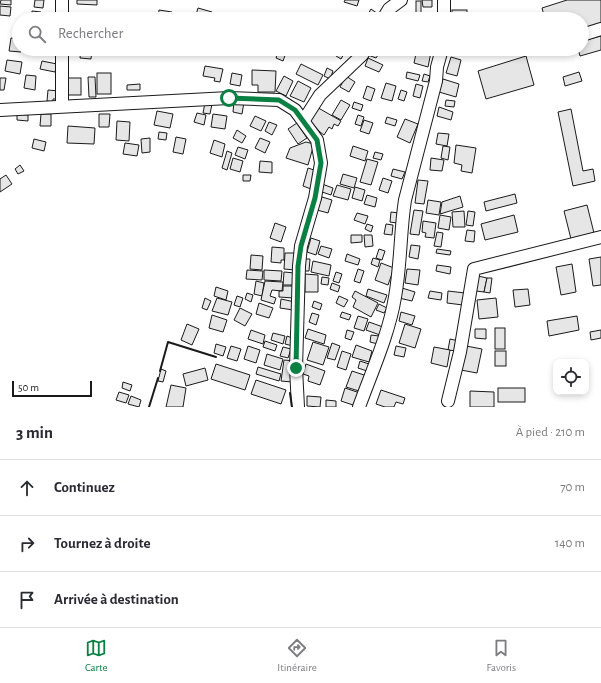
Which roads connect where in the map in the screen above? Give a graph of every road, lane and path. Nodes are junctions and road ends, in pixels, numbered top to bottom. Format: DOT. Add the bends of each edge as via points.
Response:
graph roads {
  1 [pos="62,0"];
  2 [pos="402,0"];
  3 [pos="444,0"];
  4 [pos="62,12"];
  5 [pos="387,12"];
  6 [pos="444,12"];
  7 [pos="601,29"];
  8 [pos="589,32"];
  9 [pos="62,56"];
  10 [pos="361,56"];
  11 [pos="440,56"];
  12 [pos="62,106"];
  13 [pos="0,110"];
  14 [pos="304,120"];
  15 [pos="601,237"];
  16 [pos="448,401"];
  17 [pos="298,407"];
  18 [pos="359,407"];
  1 -- 4 [label="street"];
  2 -- 5 [label="street"];
  3 -- 6 [label="street"];
  7 -- 8 [label="street"];
  9 -- 12 [label="street"];
  10 -- 14 [label="street" via="320,95"];
  11 -- 18 [label="street" via="405,200 395,298"];
  12 -- 13 [label="street"];
  12 -- 14 [label="street" via="229,98 279,100 295,110"];
  14 -- 17 [label="street" via="317,140 321,163 298,266"];
  15 -- 16 [label="street" via="474,269 460,352"];
}
